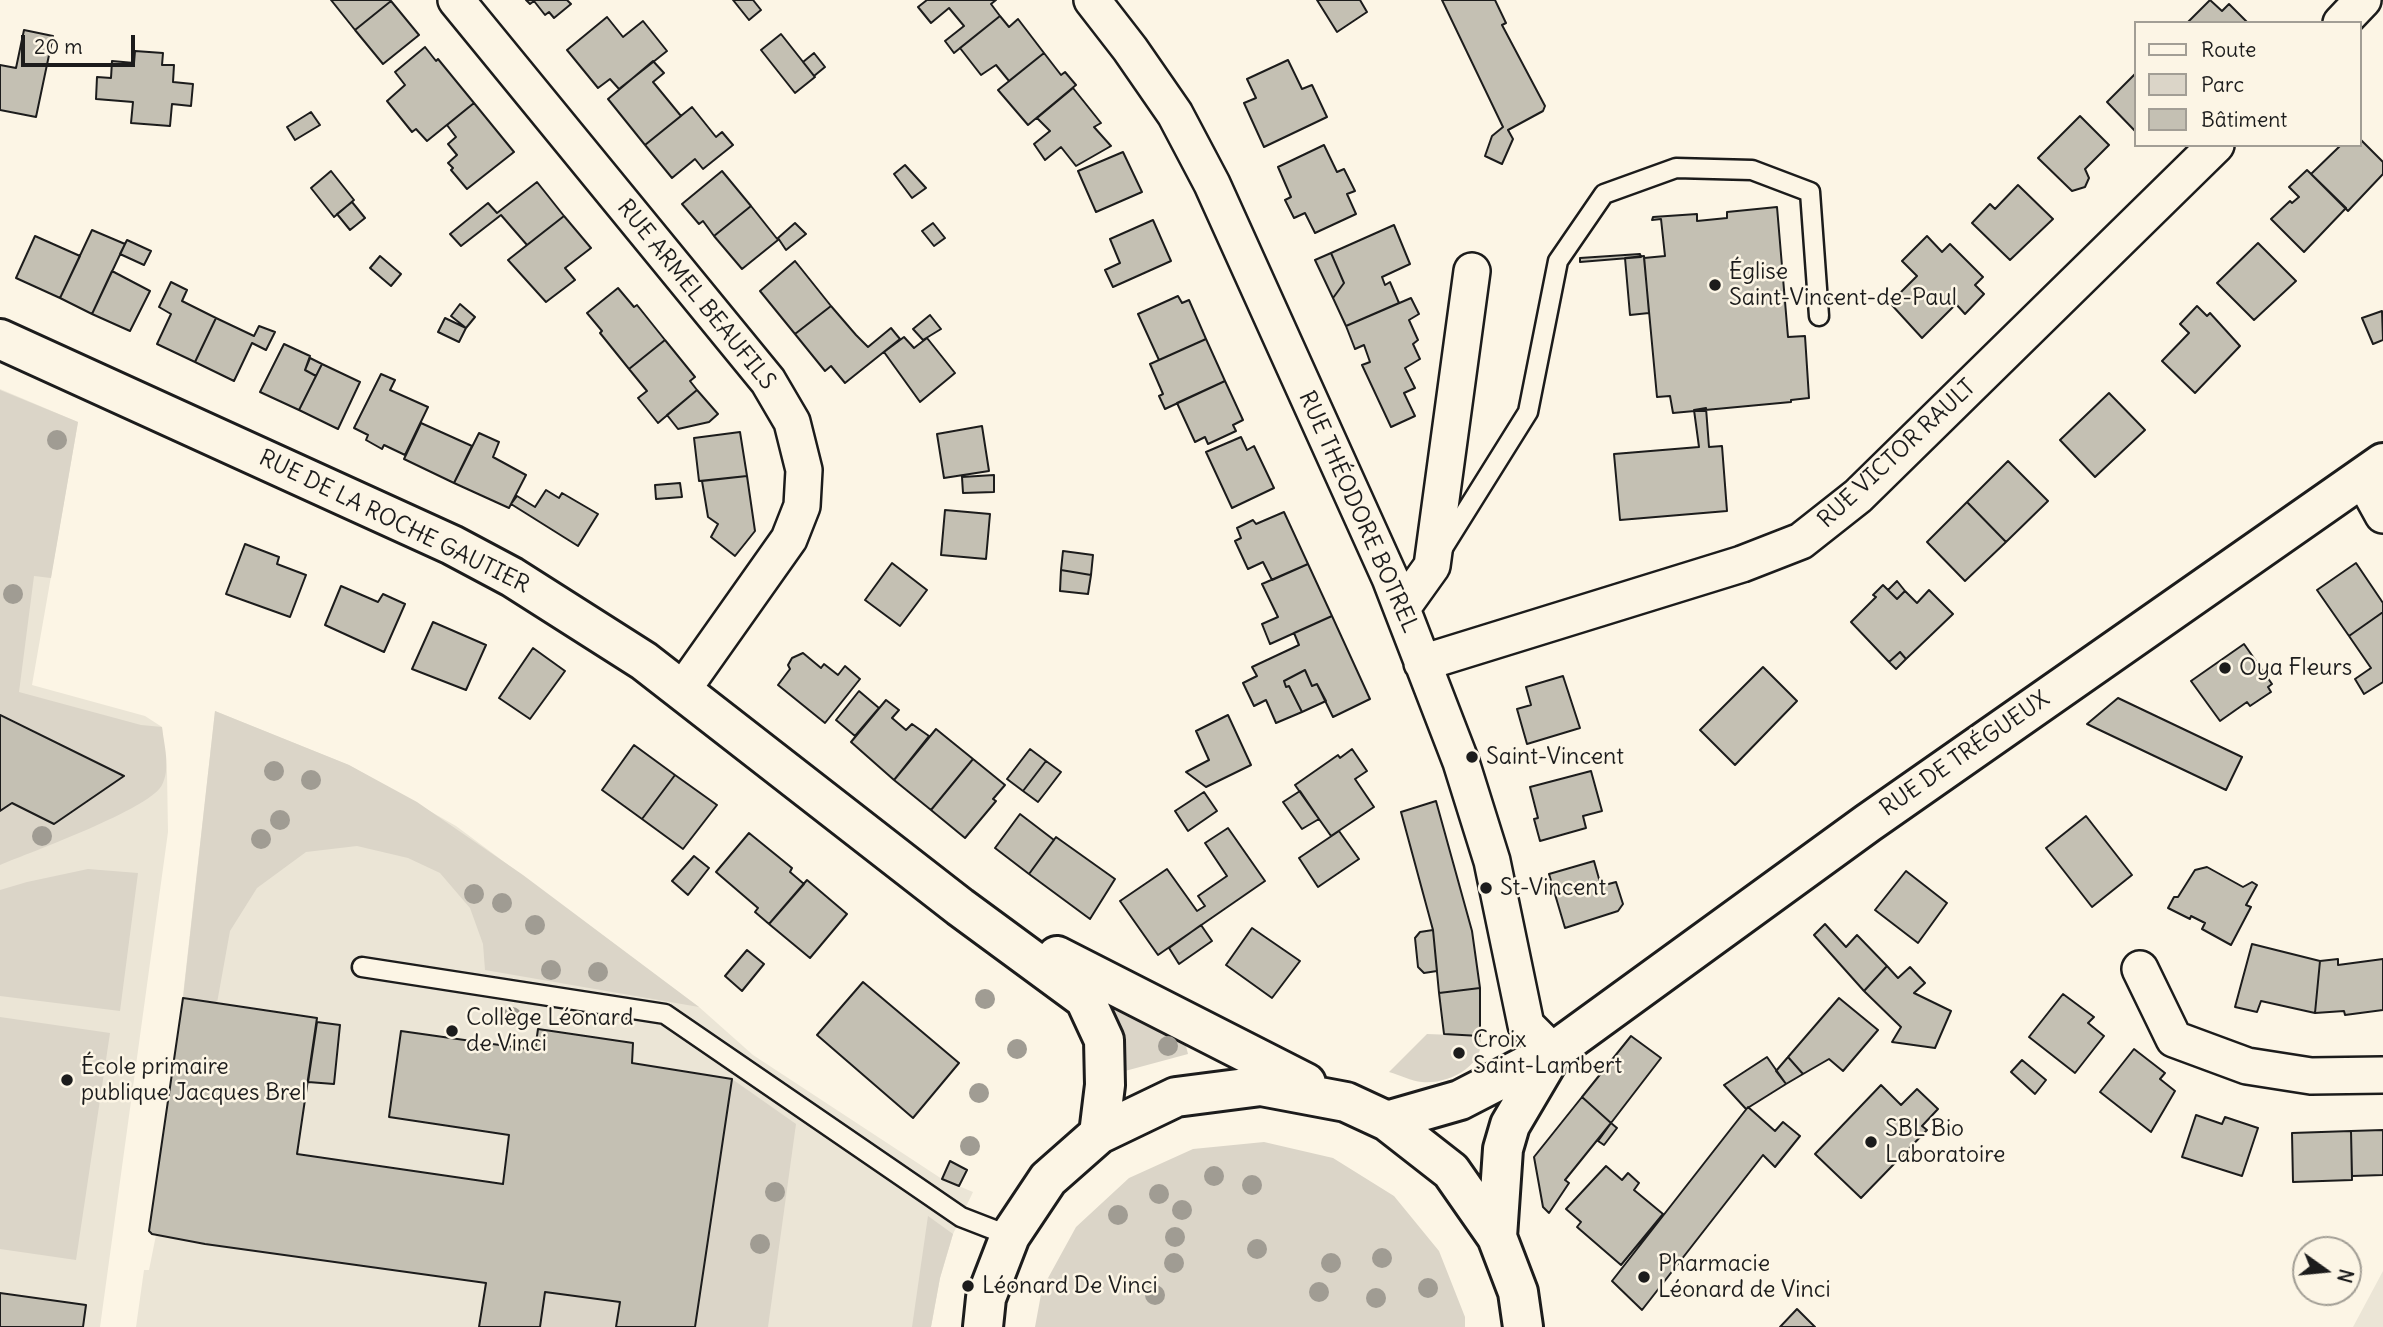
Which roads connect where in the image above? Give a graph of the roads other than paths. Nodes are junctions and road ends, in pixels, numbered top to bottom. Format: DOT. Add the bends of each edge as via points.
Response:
graph roads {
  1 [pos="456,0"];
  2 [pos="1091,0"];
  3 [pos="2362,0"];
  4 [pos="2343,21"];
  5 [pos="2214,147"];
  6 [pos="1472,271"];
  7 [pos="1819,316"];
  8 [pos="0,339"];
  9 [pos="2372,470"];
  10 [pos="2383,515"];
  11 [pos="1432,566"];
  12 [pos="1402,607"];
  13 [pos="1422,663"];
  14 [pos="683,690"];
  15 [pos="960,907"];
  16 [pos="362,967"];
  17 [pos="2140,968"];
  18 [pos="1553,1052"];
  19 [pos="2383,1074"];
  20 [pos="1346,1102"];
  21 [pos="1387,1121"];
  22 [pos="1099,1134"];
  23 [pos="1010,1236"];
  24 [pos="1497,1237"];
  25 [pos="983,1327"];
  26 [pos="1523,1327"];
  1 -- 14 [label="street, RUE ARMEL BEAUFILS" via="768,381 792,422 804,470 802,506 789,539"];
  2 -- 12 [label="street, RUE THÉODORE BOTREL" via="1175,114 1212,184"];
  3 -- 4 [label="street"];
  5 -- 13 [label="street, RUE VICTOR RAULT" via="1858,496 1801,541 1742,564"];
  6 -- 11 [label="street"];
  7 -- 11 [label="lane" via="1810,192 1752,170 1676,167 1604,194 1558,261 1528,412"];
  8 -- 14 [label="main road, RUE DE LA ROCHE GAUTIER" via="452,545 573,614"];
  9 -- 10 [label="street"];
  9 -- 18 [label="main road, RUE DE TRÉGUEUX" via="1868,823"];
  11 -- 12 [label="street"];
  12 -- 13 [label="street, RUE THÉODORE BOTREL"];
  13 -- 18 [label="street, RUE THÉODORE BOTREL" via="1461,762 1492,862 1526,1025"];
  14 -- 15 [label="main road, RUE DE LA ROCHE GAUTIER"];
  15 -- 20 [label="main road"];
  15 -- 22 [label="main road" via="1086,999 1104,1040"];
  16 -- 23 [label="lane" via="665,1014 961,1217"];
  17 -- 19 [label="street" via="2174,1039 2247,1066 2311,1076"];
  18 -- 21 [label="main road, RUE DE TRÉGUEUX" via="1460,1100"];
  18 -- 24 [label="main road, RUE DE TRÉGUEUX" via="1510,1125 1503,1149"];
  20 -- 21 [label="main road"];
  20 -- 22 [label="main road" via="1261,1086 1176,1097"];
  21 -- 24 [label="main road" via="1451,1171"];
  22 -- 23 [label="main road" via="1048,1179"];
  23 -- 25 [label="main road" via="986,1298"];
  24 -- 26 [label="main road" via="1518,1292"];
}
